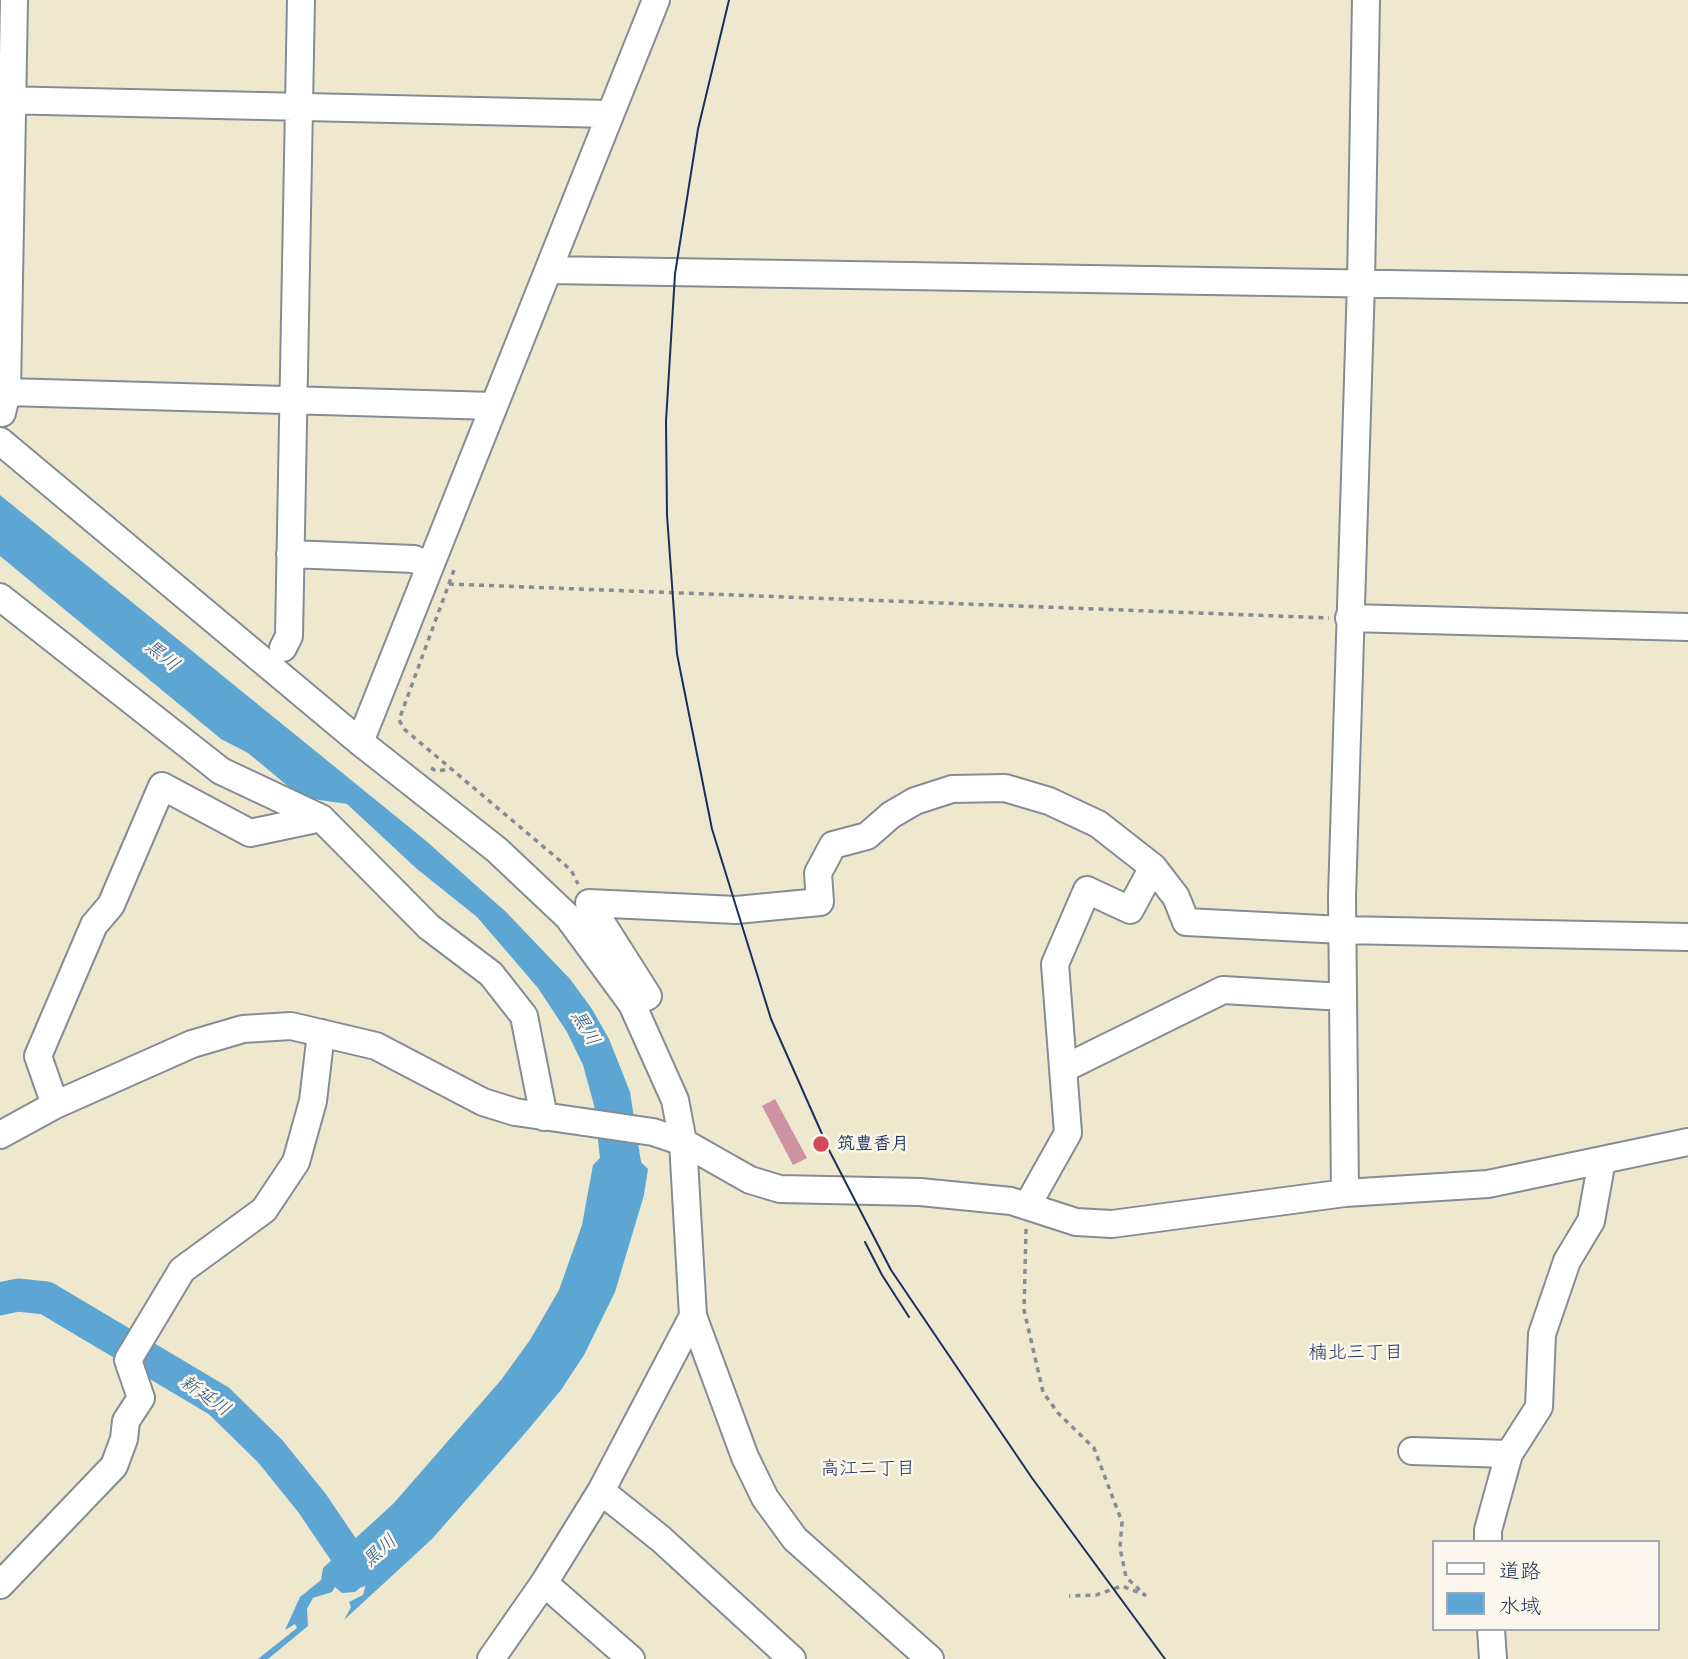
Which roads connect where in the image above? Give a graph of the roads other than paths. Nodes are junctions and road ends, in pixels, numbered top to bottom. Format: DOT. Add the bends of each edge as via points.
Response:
graph roads {
  1 [pos="14,0"];
  2 [pos="300,0"];
  3 [pos="656,0"];
  4 [pos="1366,0"];
  5 [pos="6,100"];
  6 [pos="298,105"];
  7 [pos="609,114"];
  8 [pos="549,270"];
  9 [pos="1361,282"];
  10 [pos="1688,289"];
  11 [pos="291,400"];
  12 [pos="494,406"];
  13 [pos="0,441"];
  14 [pos="290,554"];
  15 [pos="439,575"];
  16 [pos="0,597"];
  17 [pos="1349,618"];
  18 [pos="1688,627"];
  19 [pos="283,648"];
  20 [pos="360,742"];
  21 [pos="321,818"];
  22 [pos="1153,867"];
  23 [pos="1342,930"];
  24 [pos="1688,937"];
  25 [pos="1343,997"];
  26 [pos="632,1004"];
  27 [pos="321,1033"];
  28 [pos="1063,1069"];
  29 [pos="55,1105"];
  30 [pos="554,1119"];
  31 [pos="0,1135"];
  32 [pos="683,1142"];
  33 [pos="1688,1142"];
  34 [pos="1602,1160"];
  35 [pos="1345,1193"];
  36 [pos="1027,1206"];
  37 [pos="693,1316"];
  38 [pos="1412,1451"];
  39 [pos="1509,1454"];
  40 [pos="601,1491"];
  41 [pos="1488,1540"];
  42 [pos="544,1583"];
  43 [pos="0,1586"];
  44 [pos="1491,1631"];
  45 [pos="491,1659"];
  46 [pos="631,1659"];
  47 [pos="792,1659"];
  48 [pos="930,1659"];
  49 [pos="1493,1659"];
  1 -- 5 [label="street"];
  2 -- 6 [label="street"];
  3 -- 7 [label="street"];
  4 -- 9 [label="street"];
  5 -- 6 [label="street"];
  5 -- 11 [label="street" via="5,402"];
  6 -- 7 [label="street"];
  6 -- 11 [label="street"];
  7 -- 8 [label="street"];
  8 -- 9 [label="street"];
  8 -- 12 [label="street"];
  9 -- 10 [label="street"];
  9 -- 17 [label="street"];
  11 -- 12 [label="street"];
  11 -- 14 [label="street"];
  12 -- 15 [label="street"];
  13 -- 20 [label="street"];
  14 -- 15 [label="street" via="414,559"];
  14 -- 19 [label="street" via="289,636"];
  15 -- 20 [label="street"];
  16 -- 21 [label="street" via="221,771"];
  17 -- 18 [label="street"];
  17 -- 23 [label="street"];
  20 -- 26 [label="street" via="497,850 558,908"];
  21 -- 29 [label="street" via="250,833 162,786 111,905 94,925 38,1056"];
  21 -- 30 [label="street" via="429,927 491,974 524,1016"];
  22 -- 23 [label="street" via="1176,897 1186,922"];
  22 -- 26 [label="street" via="1098,824 1049,801 1005,788 952,789 915,801 867,836 833,845 818,873 820,902 736,910 589,903 648,996"];
  22 -- 28 [label="street" via="1130,910 1087,890 1055,964"];
  23 -- 24 [label="street"];
  23 -- 25 [label="street"];
  25 -- 28 [label="street" via="1223,990"];
  25 -- 35 [label="street"];
  26 -- 32 [label="street" via="675,1100"];
  27 -- 29 [label="street" via="291,1026 243,1029 192,1044"];
  27 -- 30 [label="street" via="376,1046 483,1102"];
  27 -- 43 [label="street" via="313,1101 296,1162 264,1210 182,1270 128,1360 141,1398 126,1421 114,1466"];
  28 -- 36 [label="street" via="1068,1133"];
  29 -- 31 [label="street"];
  30 -- 32 [label="street" via="653,1132"];
  32 -- 36 [label="street" via="750,1180 780,1189 920,1192"];
  32 -- 37 [label="street"];
  33 -- 34 [label="street"];
  34 -- 35 [label="street" via="1488,1184"];
  34 -- 39 [label="street" via="1591,1220 1567,1261 1542,1334 1539,1407"];
  35 -- 36 [label="street" via="1112,1224 1076,1222"];
  37 -- 40 [label="street"];
  37 -- 48 [label="street" via="745,1457 765,1498 795,1539"];
  38 -- 39 [label="street"];
  39 -- 41 [label="street"];
  40 -- 42 [label="street"];
  40 -- 47 [label="street" via="661,1539"];
  42 -- 45 [label="street"];
  42 -- 46 [label="street"];
  44 -- 49 [label="street"];
}
